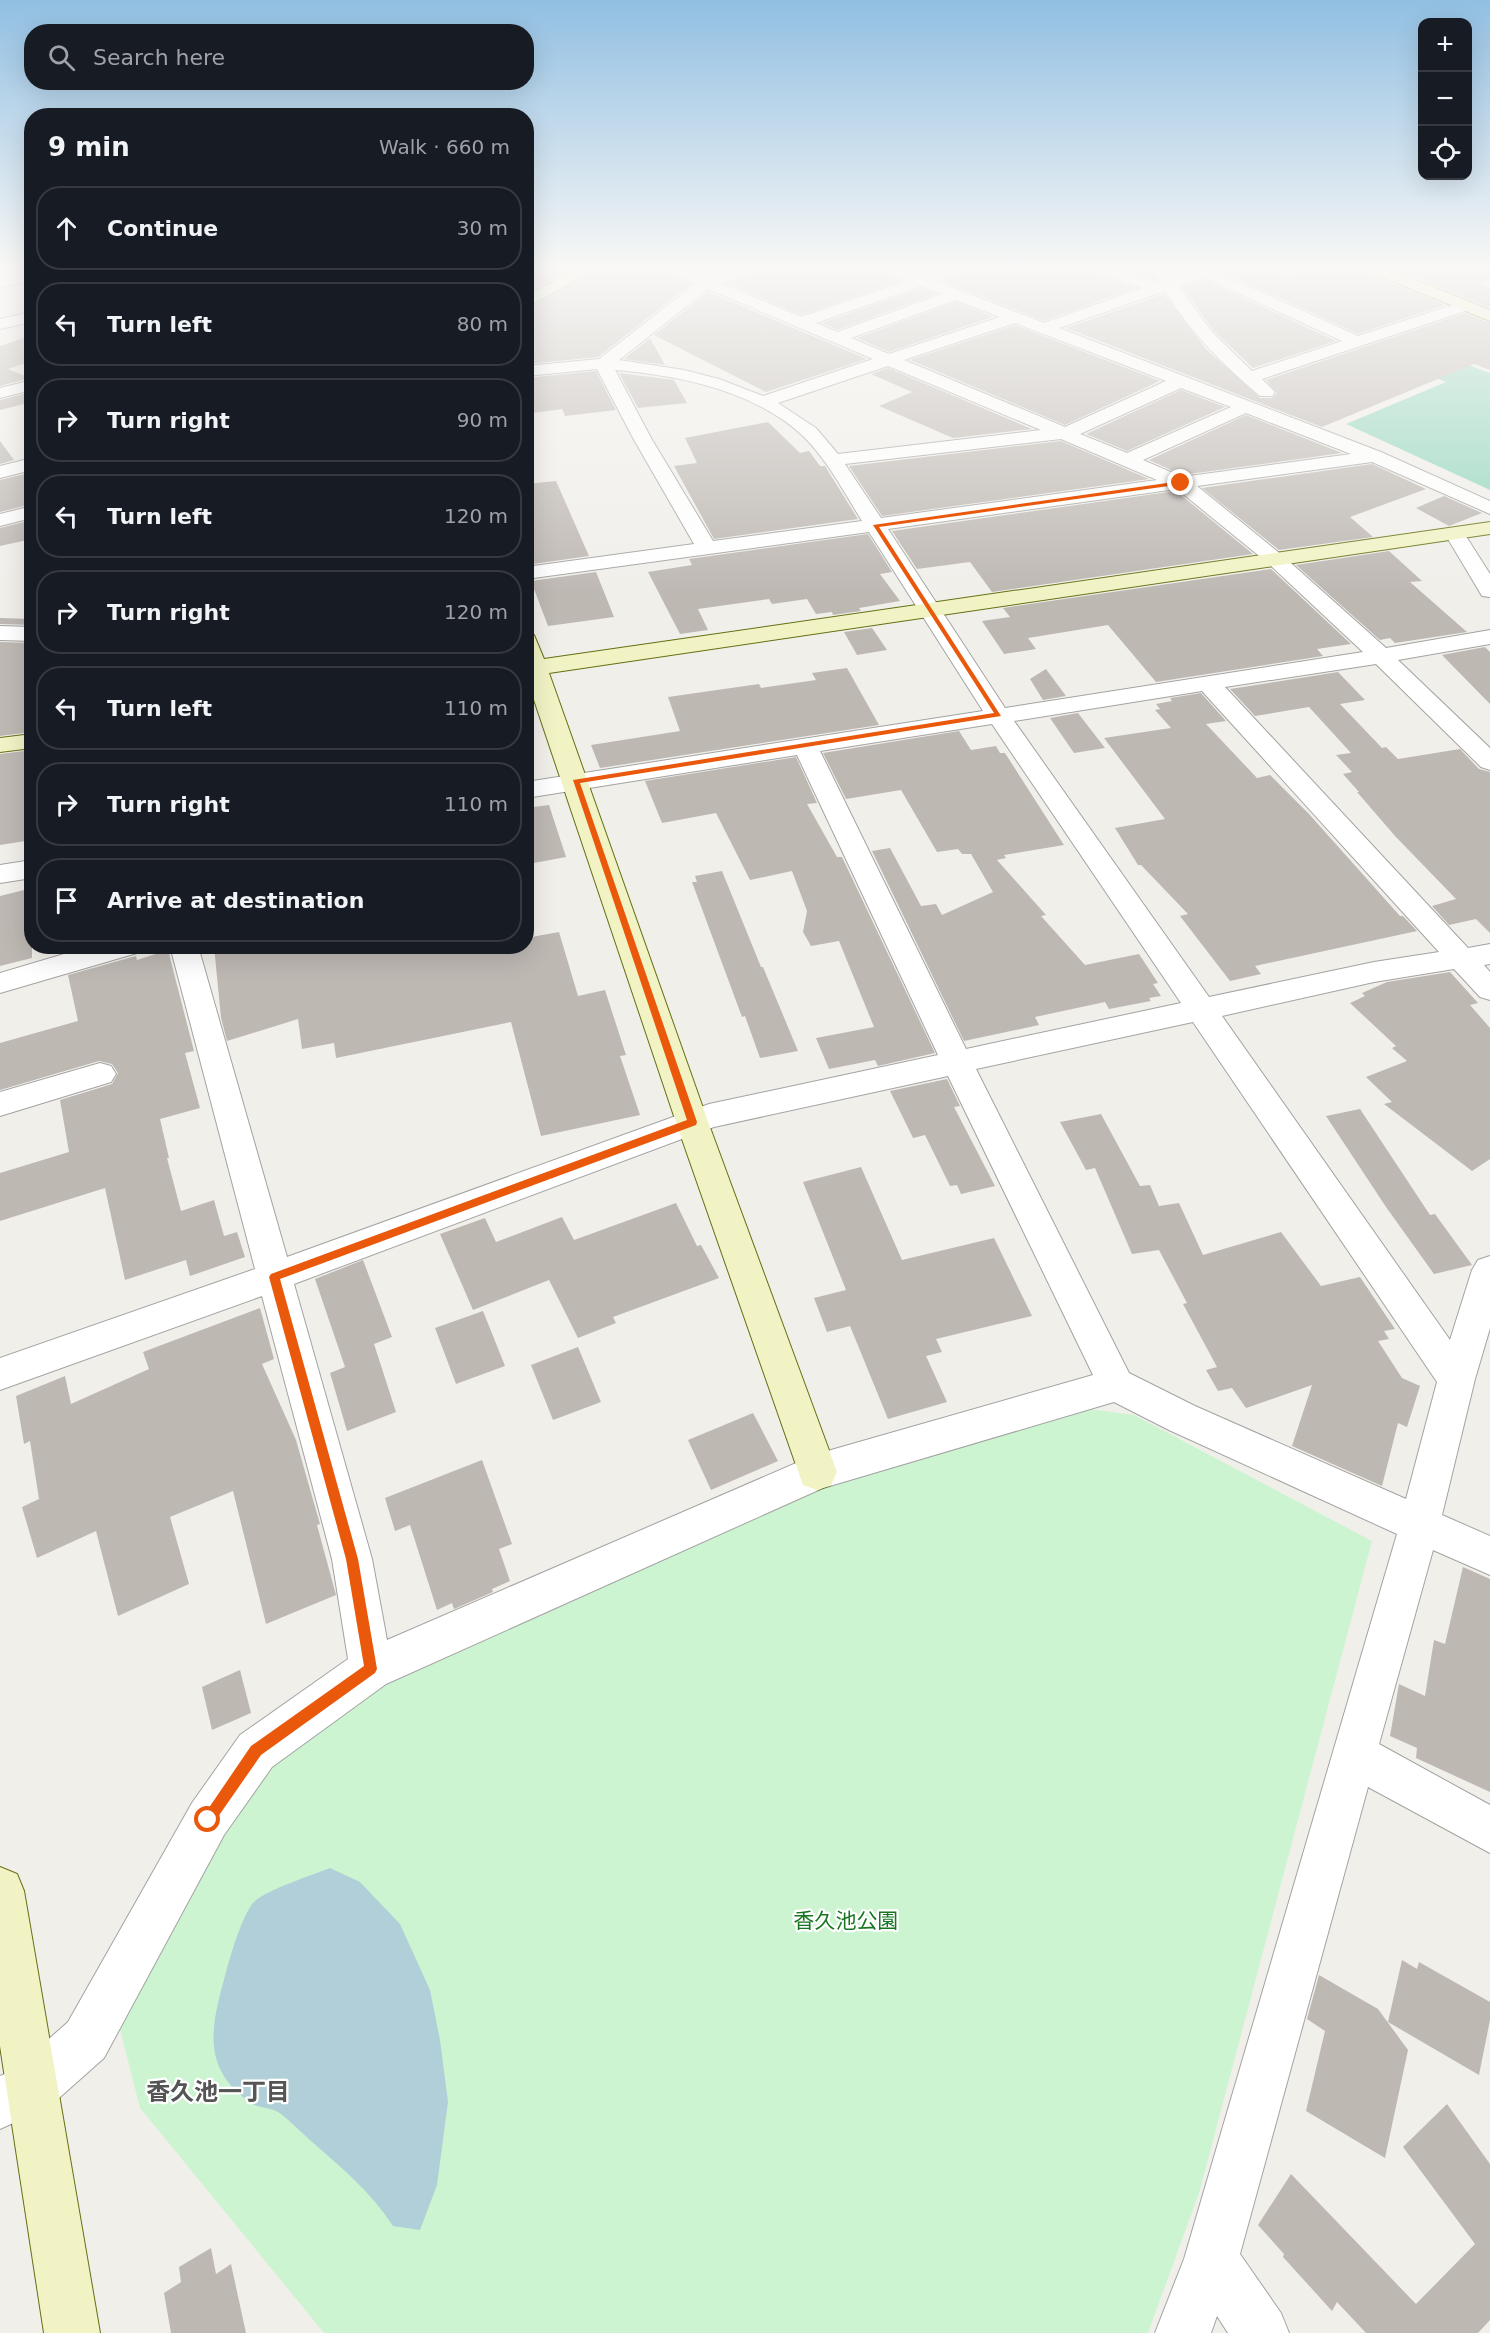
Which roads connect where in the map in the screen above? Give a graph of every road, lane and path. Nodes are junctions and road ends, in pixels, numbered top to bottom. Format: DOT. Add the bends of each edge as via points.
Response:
graph roads {
  1 [pos="610,377"];
  2 [pos="683,377"];
  3 [pos="838,377"];
  4 [pos="930,377"];
  5 [pos="1170,377"];
  6 [pos="1253,377"];
  7 [pos="1250,378"];
  8 [pos="1181,381"];
  9 [pos="24,386"];
  10 [pos="3,390"];
  11 [pos="762,402"];
  12 [pos="1247,406"];
  13 [pos="1307,429"];
  14 [pos="1067,433"];
  15 [pos="1374,456"];
  16 [pos="833,460"];
  17 [pos="1128,460"];
  18 [pos="24,466"];
  19 [pos="0,472"];
  20 [pos="1181,483"];
  21 [pos="1490,508"];
  22 [pos="24,514"];
  23 [pos="0,519"];
  24 [pos="875,526"];
  25 [pos="1490,528"];
  26 [pos="1455,534"];
  27 [pos="707,549"];
  28 [pos="1276,560"];
  29 [pos="534,572"];
  30 [pos="1490,591"];
  31 [pos="929,610"];
  32 [pos="0,633"];
  33 [pos="24,634"];
  34 [pos="1490,637"];
  35 [pos="1381,656"];
  36 [pos="534,659"];
  37 [pos="534,670"];
  38 [pos="1208,683"];
  39 [pos="998,715"];
  40 [pos="24,742"];
  41 [pos="0,745"];
  42 [pos="806,747"];
  43 [pos="1490,762"];
  44 [pos="575,782"];
  45 [pos="534,789"];
  46 [pos="24,870"];
  47 [pos="0,874"];
  48 [pos="99,954"];
  49 [pos="186,954"];
  50 [pos="1490,954"];
  51 [pos="1460,958"];
  52 [pos="0,982"];
  53 [pos="1490,990"];
  54 [pos="1202,1009"];
  55 [pos="957,1063"];
  56 [pos="100,1074"];
  57 [pos="0,1104"];
  58 [pos="692,1122"];
  59 [pos="274,1277"];
  60 [pos="1486,1300"];
  61 [pos="0,1374"];
  62 [pos="1456,1379"];
  63 [pos="1116,1385"];
  64 [pos="817,1472"];
  65 [pos="1420,1523"];
  66 [pos="1490,1556"];
  67 [pos="371,1669"];
  68 [pos="1354,1755"];
  69 [pos="1490,1830"];
  70 [pos="0,1891"];
  71 [pos="16,2096"];
  72 [pos="1211,2259"];
  73 [pos="72,2333"];
  74 [pos="1183,2333"];
  75 [pos="1261,2333"];
  1 -- 27 [label="street"];
  2 -- 11 [label="street"];
  3 -- 11 [label="street"];
  4 -- 14 [label="street"];
  5 -- 8 [label="street"];
  6 -- 7 [label="street"];
  7 -- 13 [label="street"];
  8 -- 12 [label="street"];
  8 -- 14 [label="street"];
  9 -- 10 [label="street"];
  11 -- 16 [label="street" via="809,432"];
  12 -- 13 [label="street"];
  12 -- 17 [label="street"];
  13 -- 15 [label="street"];
  14 -- 16 [label="street"];
  14 -- 17 [label="street"];
  15 -- 20 [label="street"];
  15 -- 21 [label="street"];
  16 -- 24 [label="street"];
  17 -- 20 [label="street"];
  18 -- 19 [label="street"];
  20 -- 24 [label="street"];
  20 -- 28 [label="street"];
  22 -- 23 [label="street"];
  24 -- 27 [label="street"];
  24 -- 31 [label="street"];
  25 -- 26 [label="street"];
  26 -- 28 [label="street"];
  26 -- 30 [label="street"];
  27 -- 29 [label="street"];
  28 -- 31 [label="street"];
  28 -- 35 [label="street"];
  31 -- 36 [label="street"];
  31 -- 39 [label="street"];
  32 -- 33 [label="street"];
  34 -- 35 [label="street"];
  35 -- 38 [label="street"];
  35 -- 43 [label="street"];
  37 -- 44 [label="street"];
  38 -- 39 [label="street"];
  38 -- 51 [label="street"];
  39 -- 42 [label="street"];
  39 -- 54 [label="street"];
  40 -- 41 [label="street"];
  42 -- 44 [label="street"];
  42 -- 55 [label="street"];
  44 -- 45 [label="street"];
  44 -- 58 [label="street"];
  46 -- 47 [label="street"];
  48 -- 52 [label="street"];
  49 -- 59 [label="street"];
  50 -- 51 [label="street"];
  51 -- 53 [label="street"];
  51 -- 54 [label="street"];
  54 -- 55 [label="street"];
  54 -- 62 [label="street"];
  55 -- 58 [label="street"];
  55 -- 63 [label="street"];
  56 -- 57 [label="street"];
  58 -- 59 [label="street"];
  58 -- 64 [label="street"];
  59 -- 61 [label="street"];
  59 -- 67 [label="street" via="352,1559"];
  60 -- 62 [label="street"];
  62 -- 65 [label="street"];
  63 -- 64 [label="street"];
  63 -- 65 [label="street"];
  64 -- 67 [label="street"];
  65 -- 66 [label="street"];
  65 -- 68 [label="street"];
  67 -- 71 [label="street" via="256,1751 208,1820 86,2040"];
  68 -- 69 [label="street"];
  68 -- 72 [label="street"];
  70 -- 71 [label="street"];
  71 -- 73 [label="street"];
  72 -- 74 [label="street"];
  72 -- 75 [label="street"];
}
